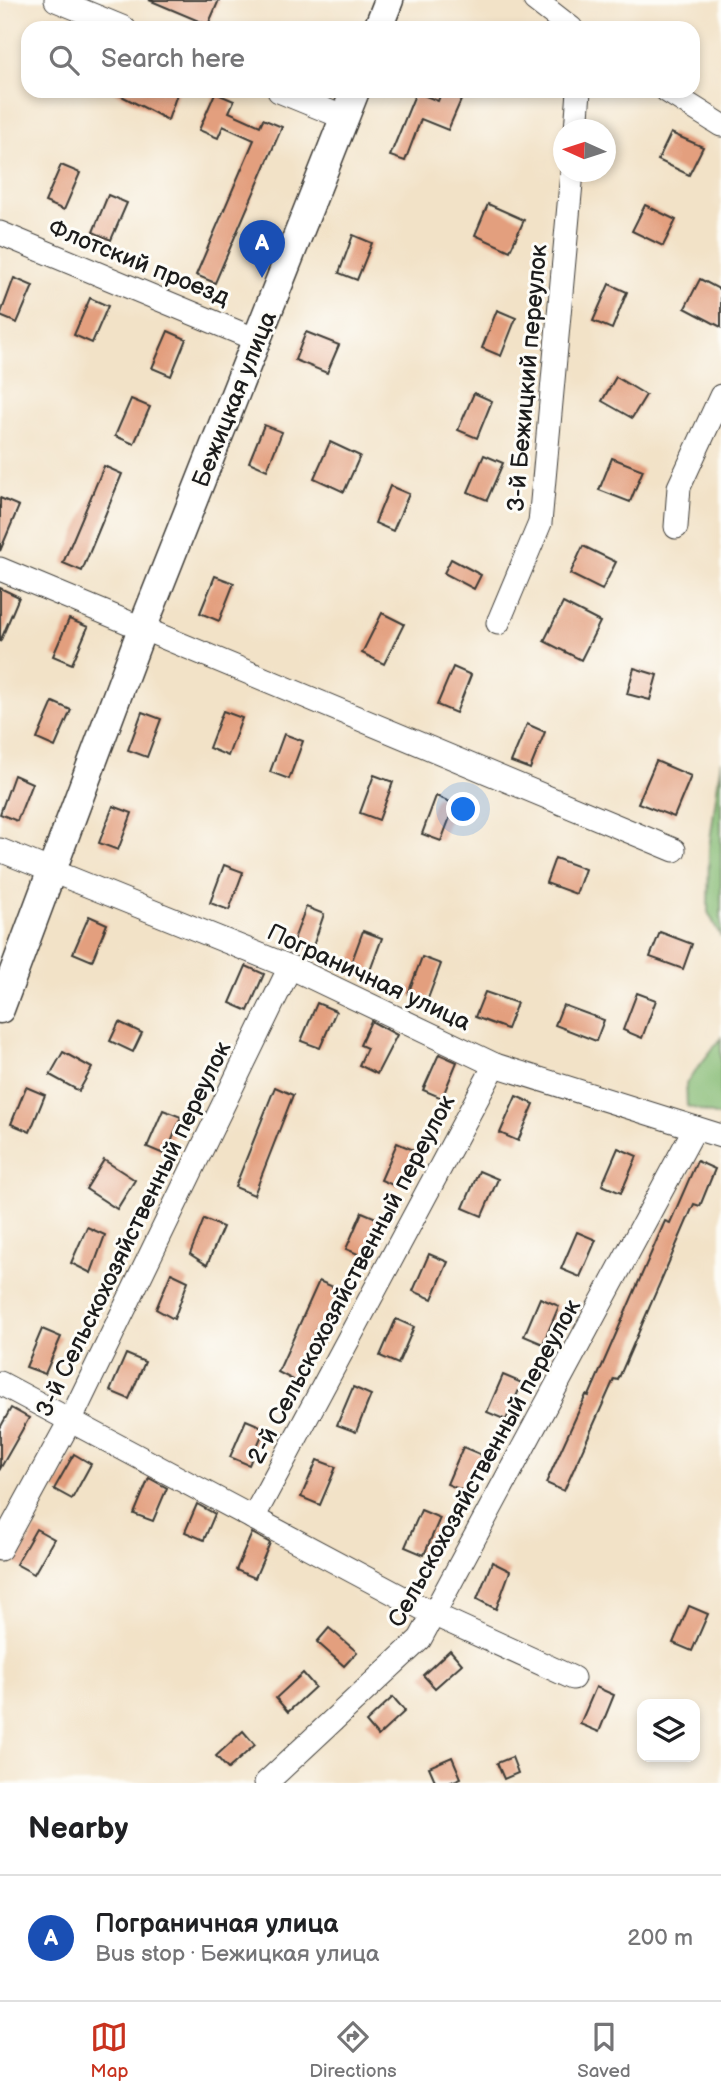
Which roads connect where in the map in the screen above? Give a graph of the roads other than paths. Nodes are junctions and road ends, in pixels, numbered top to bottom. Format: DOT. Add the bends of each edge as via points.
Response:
graph roads {
  1 [pos="56,0"];
  2 [pos="388,0"];
  3 [pos="535,0"];
  4 [pos="107,21"];
  5 [pos="380,21"];
  6 [pos="562,21"];
  7 [pos="296,98"];
  8 [pos="352,98"];
  9 [pos="578,98"];
  10 [pos="678,98"];
  11 [pos="345,118"];
  12 [pos="577,119"];
  13 [pos="721,125"];
  14 [pos="571,182"];
  15 [pos="0,233"];
  16 [pos="257,340"];
  17 [pos="721,396"];
  18 [pos="676,527"];
  19 [pos="0,569"];
  20 [pos="498,624"];
  21 [pos="142,629"];
  22 [pos="0,850"];
  23 [pos="674,850"];
  24 [pos="52,871"];
  25 [pos="290,967"];
  26 [pos="0,1009"];
  27 [pos="495,1065"];
  28 [pos="695,1128"];
  29 [pos="721,1136"];
  30 [pos="0,1383"];
  31 [pos="71,1419"];
  32 [pos="253,1518"];
  33 [pos="0,1549"];
  34 [pos="435,1615"];
  35 [pos="573,1678"];
  36 [pos="266,1783"];
  1 -- 4 [label="street"];
  2 -- 5 [label="street"];
  3 -- 6 [label="street"];
  7 -- 11 [label="street"];
  8 -- 11 [label="street, Бежицкая улица"];
  9 -- 12 [label="street"];
  10 -- 13 [label="street"];
  11 -- 16 [label="street, Бежицкая улица"];
  14 -- 20 [label="street, 3-й Бежицкий переулок" via="540,523"];
  15 -- 16 [label="street, Флотский проезд"];
  16 -- 21 [label="street, Бежицкая улица"];
  17 -- 18 [label="street" via="679,487"];
  19 -- 21 [label="street"];
  21 -- 23 [label="street"];
  21 -- 24 [label="street, Бежицкая улица"];
  22 -- 24 [label="street, Пограничная улица"];
  24 -- 25 [label="street, Пограничная улица"];
  24 -- 26 [label="street, Бежицкая улица"];
  25 -- 27 [label="street, Пограничная улица"];
  25 -- 31 [label="street, 3-й Сельскохозяйственный переулок"];
  27 -- 28 [label="street, Пограничная улица"];
  27 -- 32 [label="street, 2-й Сельскохозяйственный переулок"];
  28 -- 29 [label="street, Пограничная улица"];
  28 -- 34 [label="street, Сельскохозяйственный переулок"];
  30 -- 31 [label="street"];
  31 -- 32 [label="street"];
  31 -- 33 [label="street, 3-й Сельскохозяйственный переулок"];
  32 -- 34 [label="street"];
  34 -- 35 [label="street"];
  34 -- 36 [label="street, Сельскохозяйственный переулок" via="406,1656"];
}
